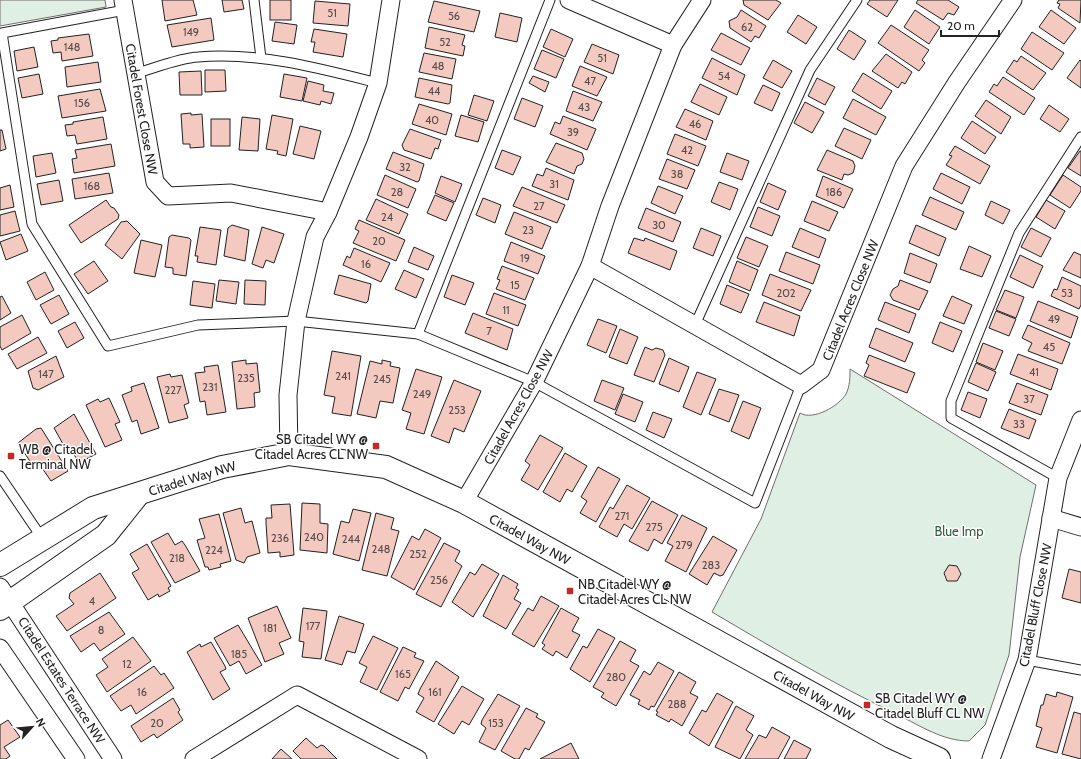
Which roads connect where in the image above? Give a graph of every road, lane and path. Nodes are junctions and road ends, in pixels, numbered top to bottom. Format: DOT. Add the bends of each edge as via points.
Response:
graph roads {
  1 [pos="254,0"];
  2 [pos="391,0"];
  3 [pos="550,0"];
  4 [pos="569,0"];
  5 [pos="702,0"];
  6 [pos="857,0"];
  7 [pos="1013,0"];
  8 [pos="124,5"];
  9 [pos="672,45"];
  10 [pos="261,58"];
  11 [pos="137,73"];
  12 [pos="378,83"];
  13 [pos="1081,137"];
  14 [pos="328,212"];
  15 [pos="590,266"];
  16 [pos="296,321"];
  17 [pos="695,325"];
  18 [pos="418,334"];
  19 [pos="534,382"];
  20 [pos="801,385"];
  21 [pos="1081,420"];
  22 [pos="289,454"];
  23 [pos="0,476"];
  24 [pos="1058,478"];
  25 [pos="138,494"];
  26 [pos="464,502"];
  27 [pos="1051,518"];
  28 [pos="1081,527"];
  29 [pos="42,538"];
  30 [pos="0,565"];
  31 [pos="3,599"];
  32 [pos="0,648"];
  33 [pos="1027,660"];
  34 [pos="1081,670"];
  35 [pos="76,759"];
  36 [pos="113,759"];
  37 [pos="194,759"];
  38 [pos="418,759"];
  39 [pos="939,759"];
  40 [pos="991,759"];
  1 -- 10 [label="lane"];
  2 -- 12 [label="street"];
  3 -- 18 [label="lane"];
  4 -- 9 [label="street"];
  5 -- 9 [label="street, Citadel Acres Close NW"];
  6 -- 17 [label="lane" via="810,70"];
  7 -- 20 [label="street, Citadel Acres Close NW" via="904,166 821,370"];
  8 -- 11 [label="street, Citadel Forest Close NW"];
  8 -- 16 [label="lane" via="2,33 32,224 108,346 198,325"];
  9 -- 15 [label="street, Citadel Acres Close NW" via="610,206"];
  10 -- 11 [label="lane" via="198,57"];
  10 -- 12 [label="lane" via="296,63"];
  11 -- 14 [label="street, Citadel Forest Close NW" via="155,182 168,196 231,192"];
  12 -- 14 [label="street"];
  13 -- 24 [label="lane" via="1019,233 952,401 951,418"];
  14 -- 16 [label="street" via="315,237"];
  15 -- 17 [label="street"];
  15 -- 19 [label="street, Citadel Acres Close NW"];
  16 -- 18 [label="lane"];
  16 -- 22 [label="street" via="288,395"];
  17 -- 20 [label="street"];
  18 -- 19 [label="lane"];
  19 -- 20 [label="lane" via="755,503"];
  19 -- 26 [label="street, Citadel Acres Close NW"];
  21 -- 24 [label="street, Citadel Bluff Close NW"];
  22 -- 25 [label="street, Citadel Way NW" via="222,467"];
  22 -- 26 [label="street, Citadel Way NW" via="386,467"];
  23 -- 29 [label="lane"];
  24 -- 27 [label="street, Citadel Bluff Close NW"];
  25 -- 29 [label="street, Citadel Way NW" via="94,508"];
  25 -- 31 [label="street, Citadel Way NW" via="106,534"];
  26 -- 39 [label="street, Citadel Way NW" via="891,737"];
  27 -- 28 [label="street"];
  27 -- 33 [label="street, Citadel Bluff Close NW"];
  29 -- 30 [label="street, Citadel Way NW"];
  31 -- 36 [label="street, Citadel Estates Terrace NW"];
  32 -- 35 [label="street"];
  33 -- 34 [label="lane"];
  33 -- 40 [label="street, Citadel Bluff Close NW"];
  37 -- 38 [label="street" via="297,696"];
}
